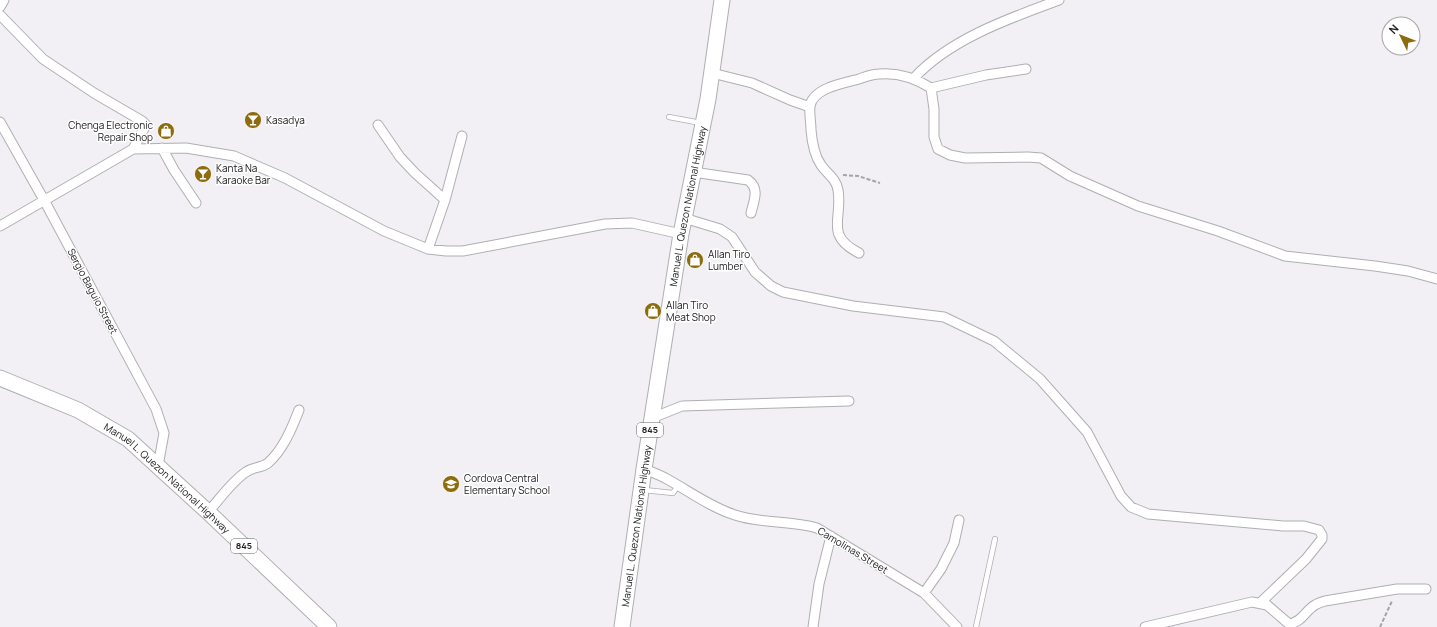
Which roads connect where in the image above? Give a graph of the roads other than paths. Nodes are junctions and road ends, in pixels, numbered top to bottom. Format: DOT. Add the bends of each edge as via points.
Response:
graph roads {
  1 [pos="4,0"];
  2 [pos="722,0"];
  3 [pos="1059,0"];
  4 [pos="0,7"];
  5 [pos="0,15"];
  6 [pos="1026,69"];
  7 [pos="712,73"];
  8 [pos="914,78"];
  9 [pos="931,88"];
  10 [pos="810,107"];
  11 [pos="669,117"];
  12 [pos="0,122"];
  13 [pos="703,123"];
  14 [pos="378,125"];
  15 [pos="462,136"];
  16 [pos="162,148"];
  17 [pos="134,149"];
  18 [pos="693,172"];
  19 [pos="44,200"];
  20 [pos="444,200"];
  21 [pos="196,203"];
  22 [pos="751,213"];
  23 [pos="684,218"];
  24 [pos="0,226"];
  25 [pos="681,234"];
  26 [pos="428,248"];
  27 [pos="859,253"];
  28 [pos="1437,279"];
  29 [pos="0,378"];
  30 [pos="849,402"];
  31 [pos="299,410"];
  32 [pos="652,418"];
  33 [pos="158,466"];
  34 [pos="644,469"];
  35 [pos="678,486"];
  36 [pos="641,490"];
  37 [pos="208,512"];
  38 [pos="959,520"];
  39 [pos="831,536"];
  40 [pos="995,539"];
  41 [pos="1426,589"];
  42 [pos="924,593"];
  43 [pos="1260,603"];
  44 [pos="329,627"];
  45 [pos="622,627"];
  46 [pos="813,627"];
  47 [pos="958,627"];
  48 [pos="976,627"];
  49 [pos="1145,627"];
  1 -- 4 [label="street"];
  2 -- 7 [label="main road, Manuel L. Quezon National Highway / 845"];
  3 -- 8 [label="street" via="1014,16 965,39"];
  5 -- 17 [label="street" via="43,58 146,125"];
  6 -- 9 [label="street"];
  7 -- 10 [label="street" via="752,83"];
  7 -- 13 [label="main road, Manuel L. Quezon National Highway / 845"];
  8 -- 9 [label="street"];
  8 -- 10 [label="street" via="879,74 837,84 822,91 811,101"];
  9 -- 28 [label="street" via="934,137 938,149 950,155 965,158 1041,158 1070,176 1138,206 1218,231 1285,256 1376,266"];
  10 -- 27 [label="street" via="812,144 820,165 834,180 838,190 840,239"];
  11 -- 13 [label="lane"];
  12 -- 19 [label="street, Sergio Baguio Street"];
  13 -- 18 [label="main road, Manuel L. Quezon National Highway / 845"];
  14 -- 20 [label="street" via="400,157"];
  15 -- 20 [label="street"];
  16 -- 17 [label="street"];
  16 -- 21 [label="street"];
  16 -- 26 [label="street" via="186,148 234,156 285,178 384,230"];
  17 -- 19 [label="street"];
  18 -- 22 [label="street" via="748,180 754,184 756,190"];
  18 -- 23 [label="main road, Manuel L. Quezon National Highway / 845"];
  19 -- 24 [label="street"];
  19 -- 33 [label="street, Sergio Baguio Street" via="156,409 164,433"];
  20 -- 26 [label="street"];
  23 -- 25 [label="main road, Manuel L. Quezon National Highway / 845"];
  23 -- 43 [label="street" via="720,229 732,237 755,272 771,286 783,292 853,306 944,317 994,340 1040,379 1087,432 1121,496 1138,511 1148,514 1304,526 1319,530 1322,539 1306,559"];
  25 -- 26 [label="street" via="632,223 605,224 463,251 446,252"];
  25 -- 32 [label="main road, Manuel L. Quezon National Highway / 845"];
  29 -- 33 [label="main road, Manuel L. Quezon National Highway / 845" via="78,410 128,439"];
  30 -- 32 [label="street" via="682,406"];
  31 -- 37 [label="street" via="275,456 268,463 239,477"];
  32 -- 34 [label="main road, Manuel L. Quezon National Highway / 845"];
  33 -- 37 [label="main road, Manuel L. Quezon National Highway / 845"];
  34 -- 35 [label="street, Camolinas Street"];
  34 -- 36 [label="main road, Manuel L. Quezon National Highway / 845"];
  35 -- 36 [label="lane" via="673,493"];
  35 -- 39 [label="street, Camolinas Street" via="718,509 736,516 802,524 817,528"];
  36 -- 45 [label="main road, Manuel L. Quezon National Highway / 845"];
  37 -- 44 [label="main road, Manuel L. Quezon National Highway / 845"];
  38 -- 42 [label="street" via="954,543 941,569"];
  39 -- 42 [label="street, Camolinas Street"];
  39 -- 46 [label="street" via="819,584"];
  40 -- 48 [label="lane"];
  41 -- 43 [label="street" via="1397,589 1325,601 1315,605 1294,624 1289,624 1267,605"];
  42 -- 47 [label="street, Camolinas Street"];
  43 -- 49 [label="street" via="1252,602"];
}
